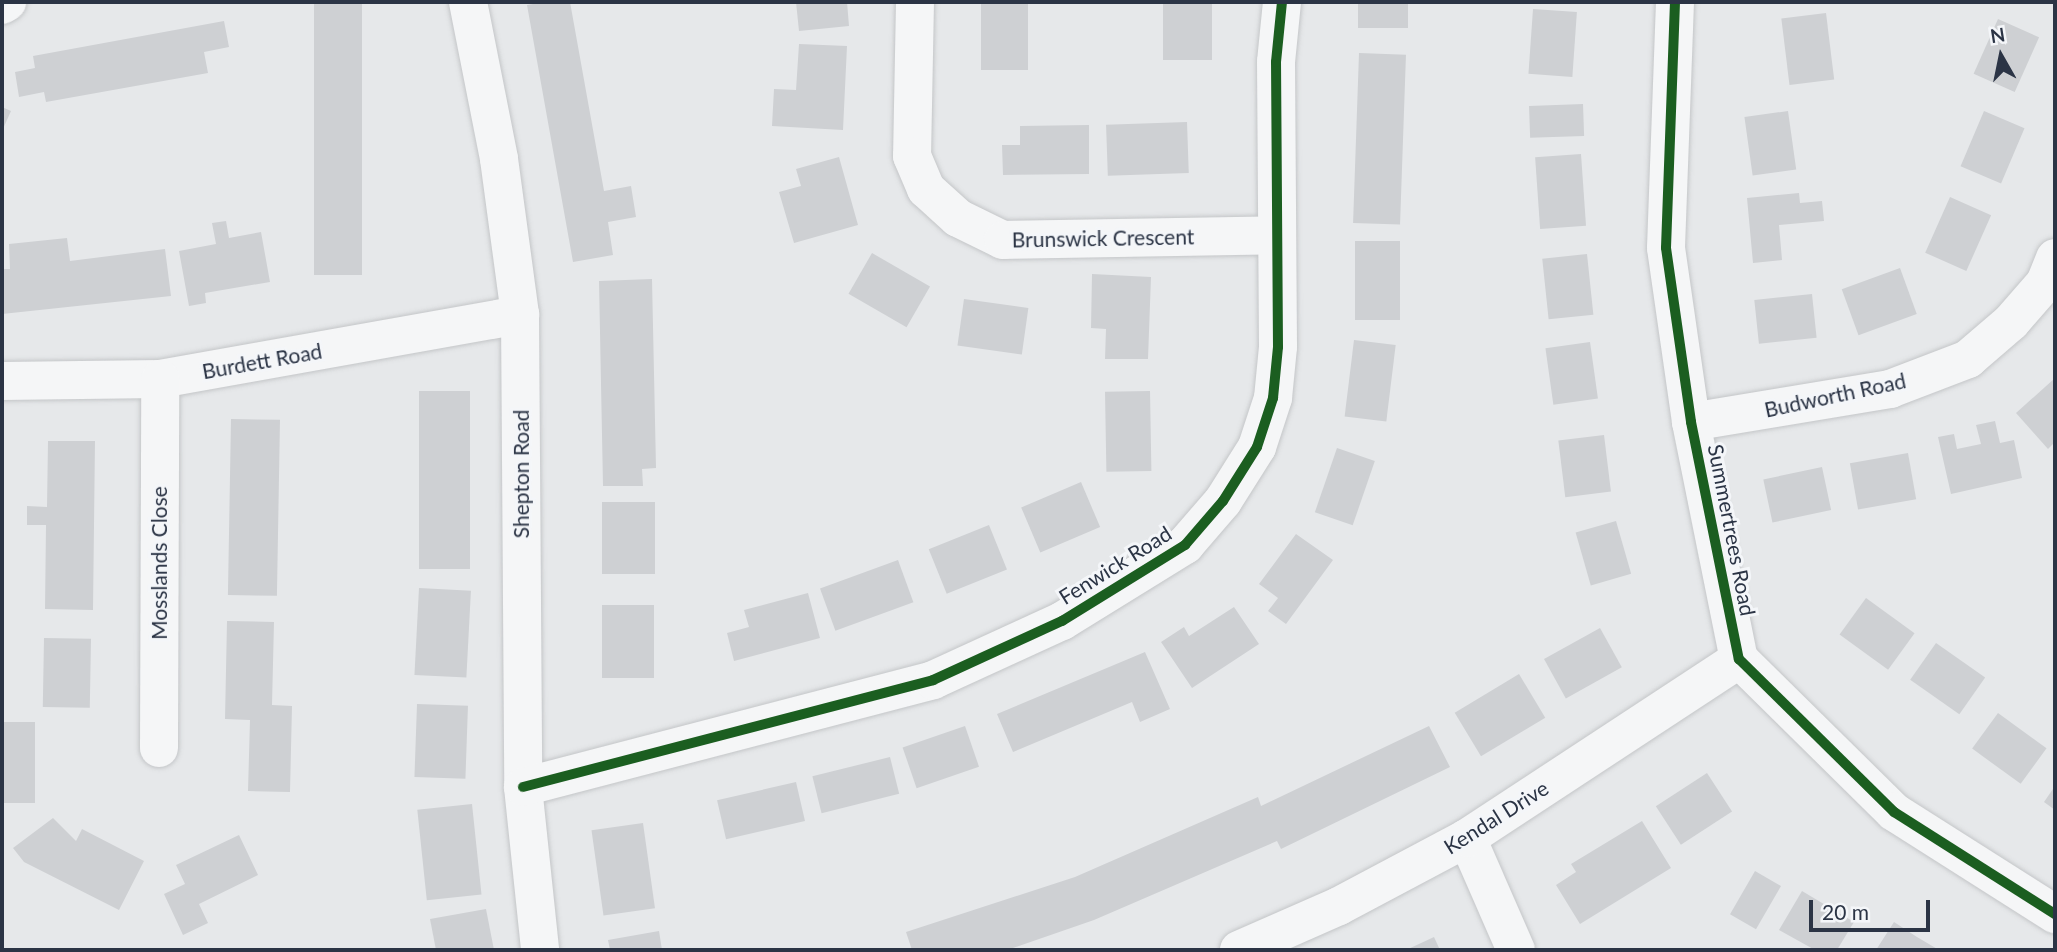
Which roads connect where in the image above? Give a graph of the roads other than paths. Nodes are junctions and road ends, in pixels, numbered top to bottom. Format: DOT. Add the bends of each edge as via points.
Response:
graph roads {
  1 [pos="7,2"];
  2 [pos="468,2"];
  3 [pos="915,2"];
  4 [pos="1282,2"];
  5 [pos="1675,2"];
  6 [pos="2,5"];
  7 [pos="1276,234"];
  8 [pos="2055,258"];
  9 [pos="520,316"];
  10 [pos="160,379"];
  11 [pos="2,381"];
  12 [pos="1691,422"];
  13 [pos="1739,659"];
  14 [pos="159,748"];
  15 [pos="523,787"];
  16 [pos="1467,838"];
  17 [pos="2055,914"];
  18 [pos="541,950"];
  19 [pos="1239,950"];
  20 [pos="1516,950"];
  1 -- 6 [label="street"];
  2 -- 9 [label="street, Shepton Road" via="494,132"];
  3 -- 7 [label="street, Brunswick Crescent" via="912,156 926,189 958,218 1003,240"];
  4 -- 7 [label="street, Fenwick Road" via="1276,62"];
  5 -- 12 [label="street, Summertrees Road" via="1666,248"];
  7 -- 15 [label="street, Fenwick Road" via="1278,347 1273,398 1257,447 1223,501 1185,545 1062,621 933,680"];
  8 -- 12 [label="street, Budworth Road" via="2045,283 2011,322 1968,359 1890,388"];
  9 -- 10 [label="street, Burdett Road"];
  9 -- 15 [label="street, Shepton Road"];
  10 -- 11 [label="street, Burdett Road"];
  10 -- 14 [label="street, Mosslands Close"];
  12 -- 13 [label="street, Summertrees Road"];
  13 -- 16 [label="street, Kendal Drive"];
  13 -- 17 [label="street" via="1894,812"];
  15 -- 18 [label="street, Shepton Road"];
  16 -- 19 [label="street, Kendal Drive" via="1339,906"];
  16 -- 20 [label="street"];
}
